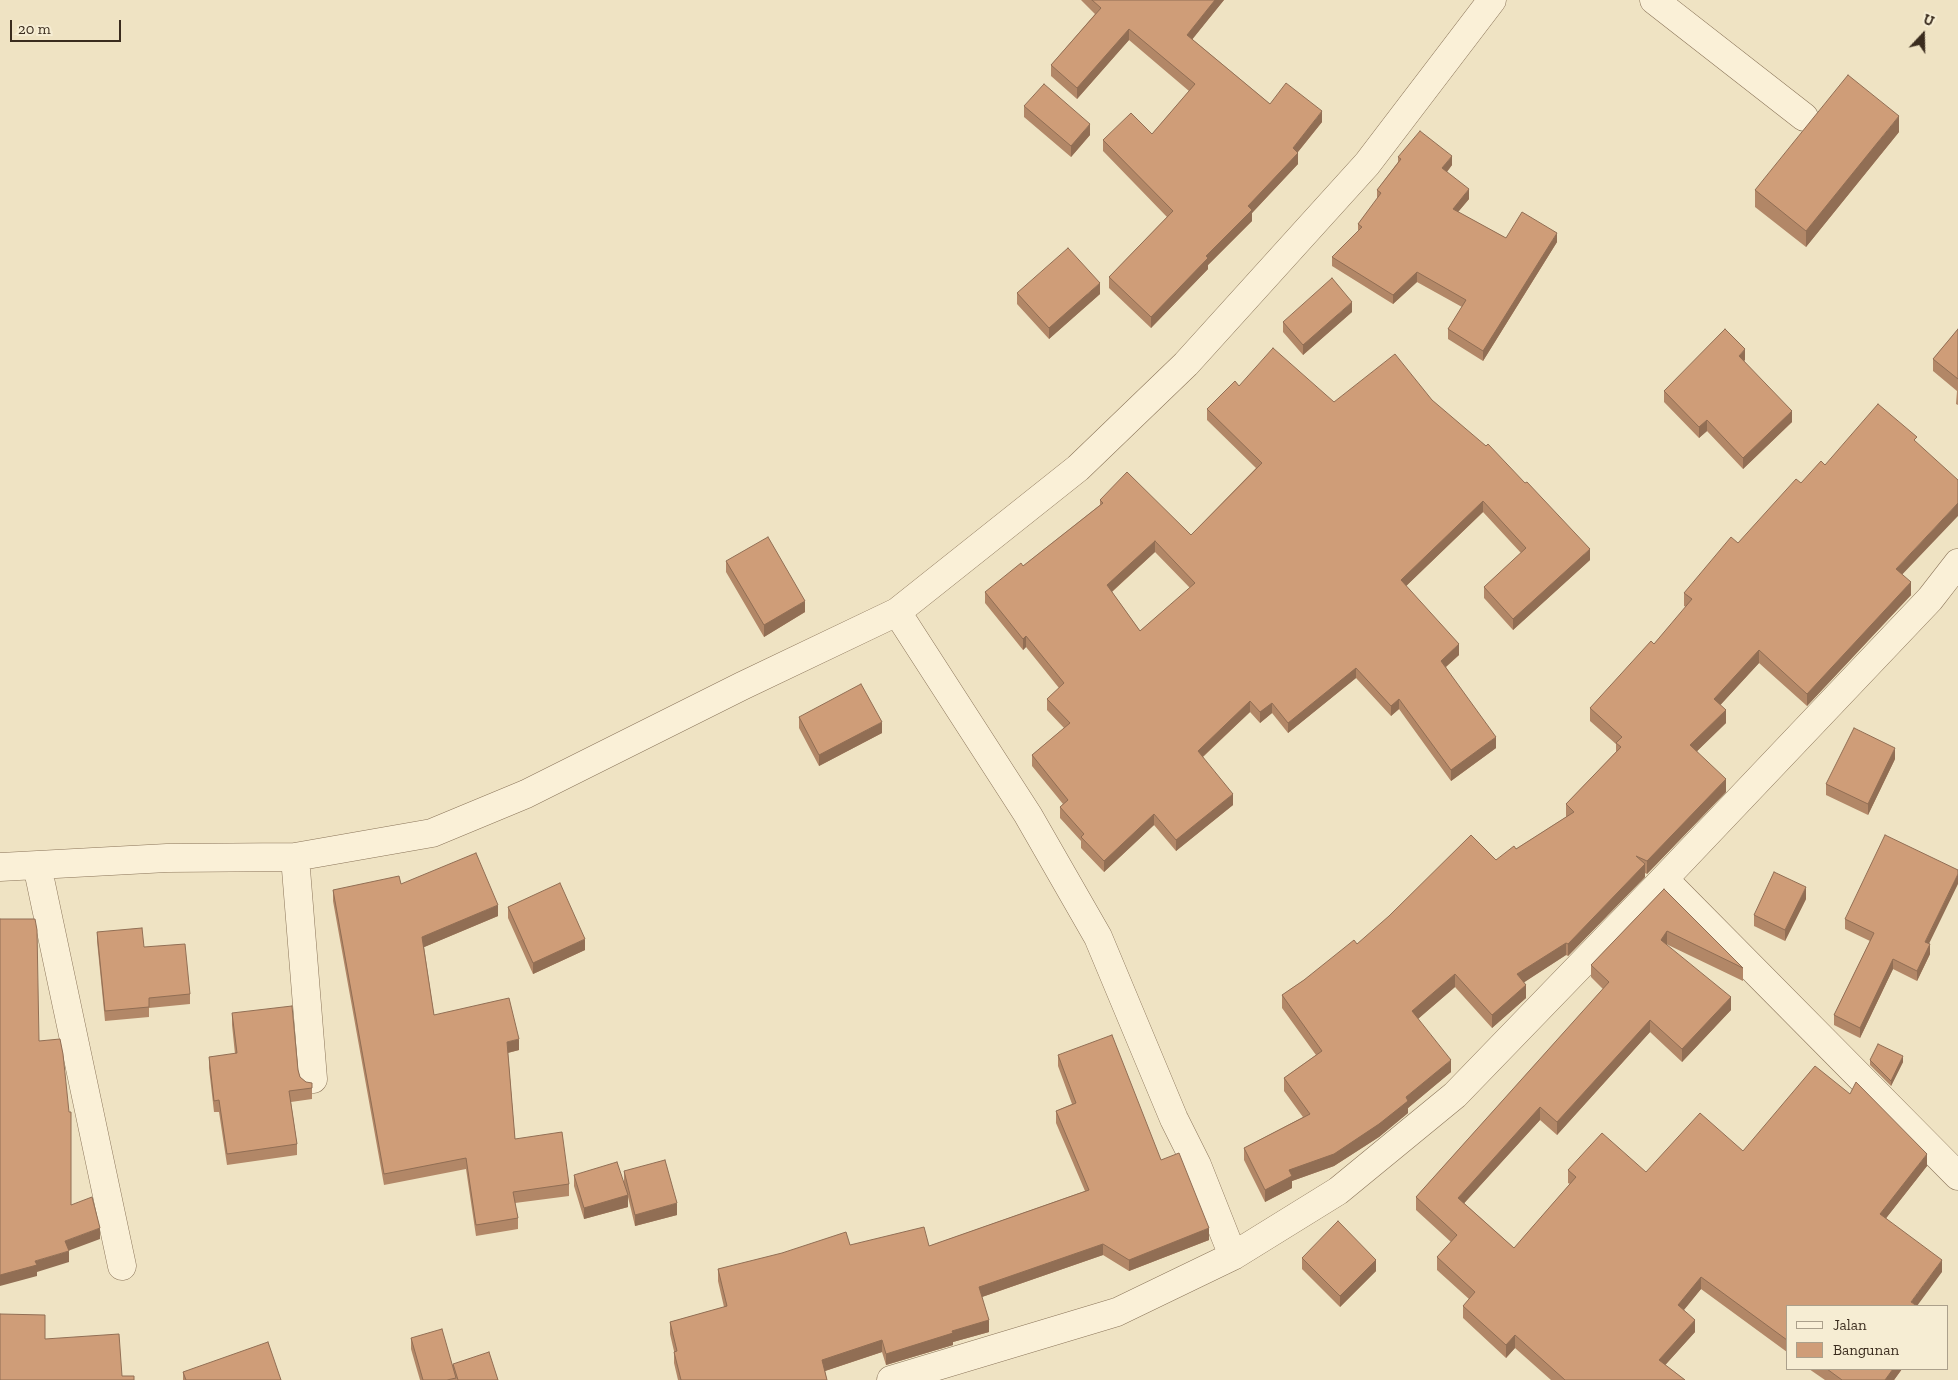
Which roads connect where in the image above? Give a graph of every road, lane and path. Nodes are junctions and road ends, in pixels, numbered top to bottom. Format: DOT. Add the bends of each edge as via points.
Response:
graph roads {
  1 [pos="1492,0"];
  2 [pos="1654,0"];
  3 [pos="1804,117"];
  4 [pos="1958,563"];
  5 [pos="897,612"];
  6 [pos="295,857"];
  7 [pos="37,865"];
  8 [pos="0,867"];
  9 [pos="1664,879"];
  10 [pos="313,1080"];
  11 [pos="1958,1176"];
  12 [pos="1233,1256"];
  13 [pos="122,1266"];
  14 [pos="891,1380"];
  1 -- 5 [label="street" via="1366,164 1186,364 1078,468"];
  2 -- 3 [label="street"];
  4 -- 9 [label="street" via="1930,599"];
  5 -- 6 [label="street" via="526,794 432,833"];
  5 -- 12 [label="street" via="1028,816 1098,937"];
  6 -- 7 [label="street" via="167,858"];
  6 -- 10 [label="street"];
  7 -- 8 [label="street"];
  7 -- 13 [label="street"];
  9 -- 11 [label="street"];
  9 -- 12 [label="street" via="1455,1095 1338,1192"];
  12 -- 14 [label="street" via="1117,1312"];
}
